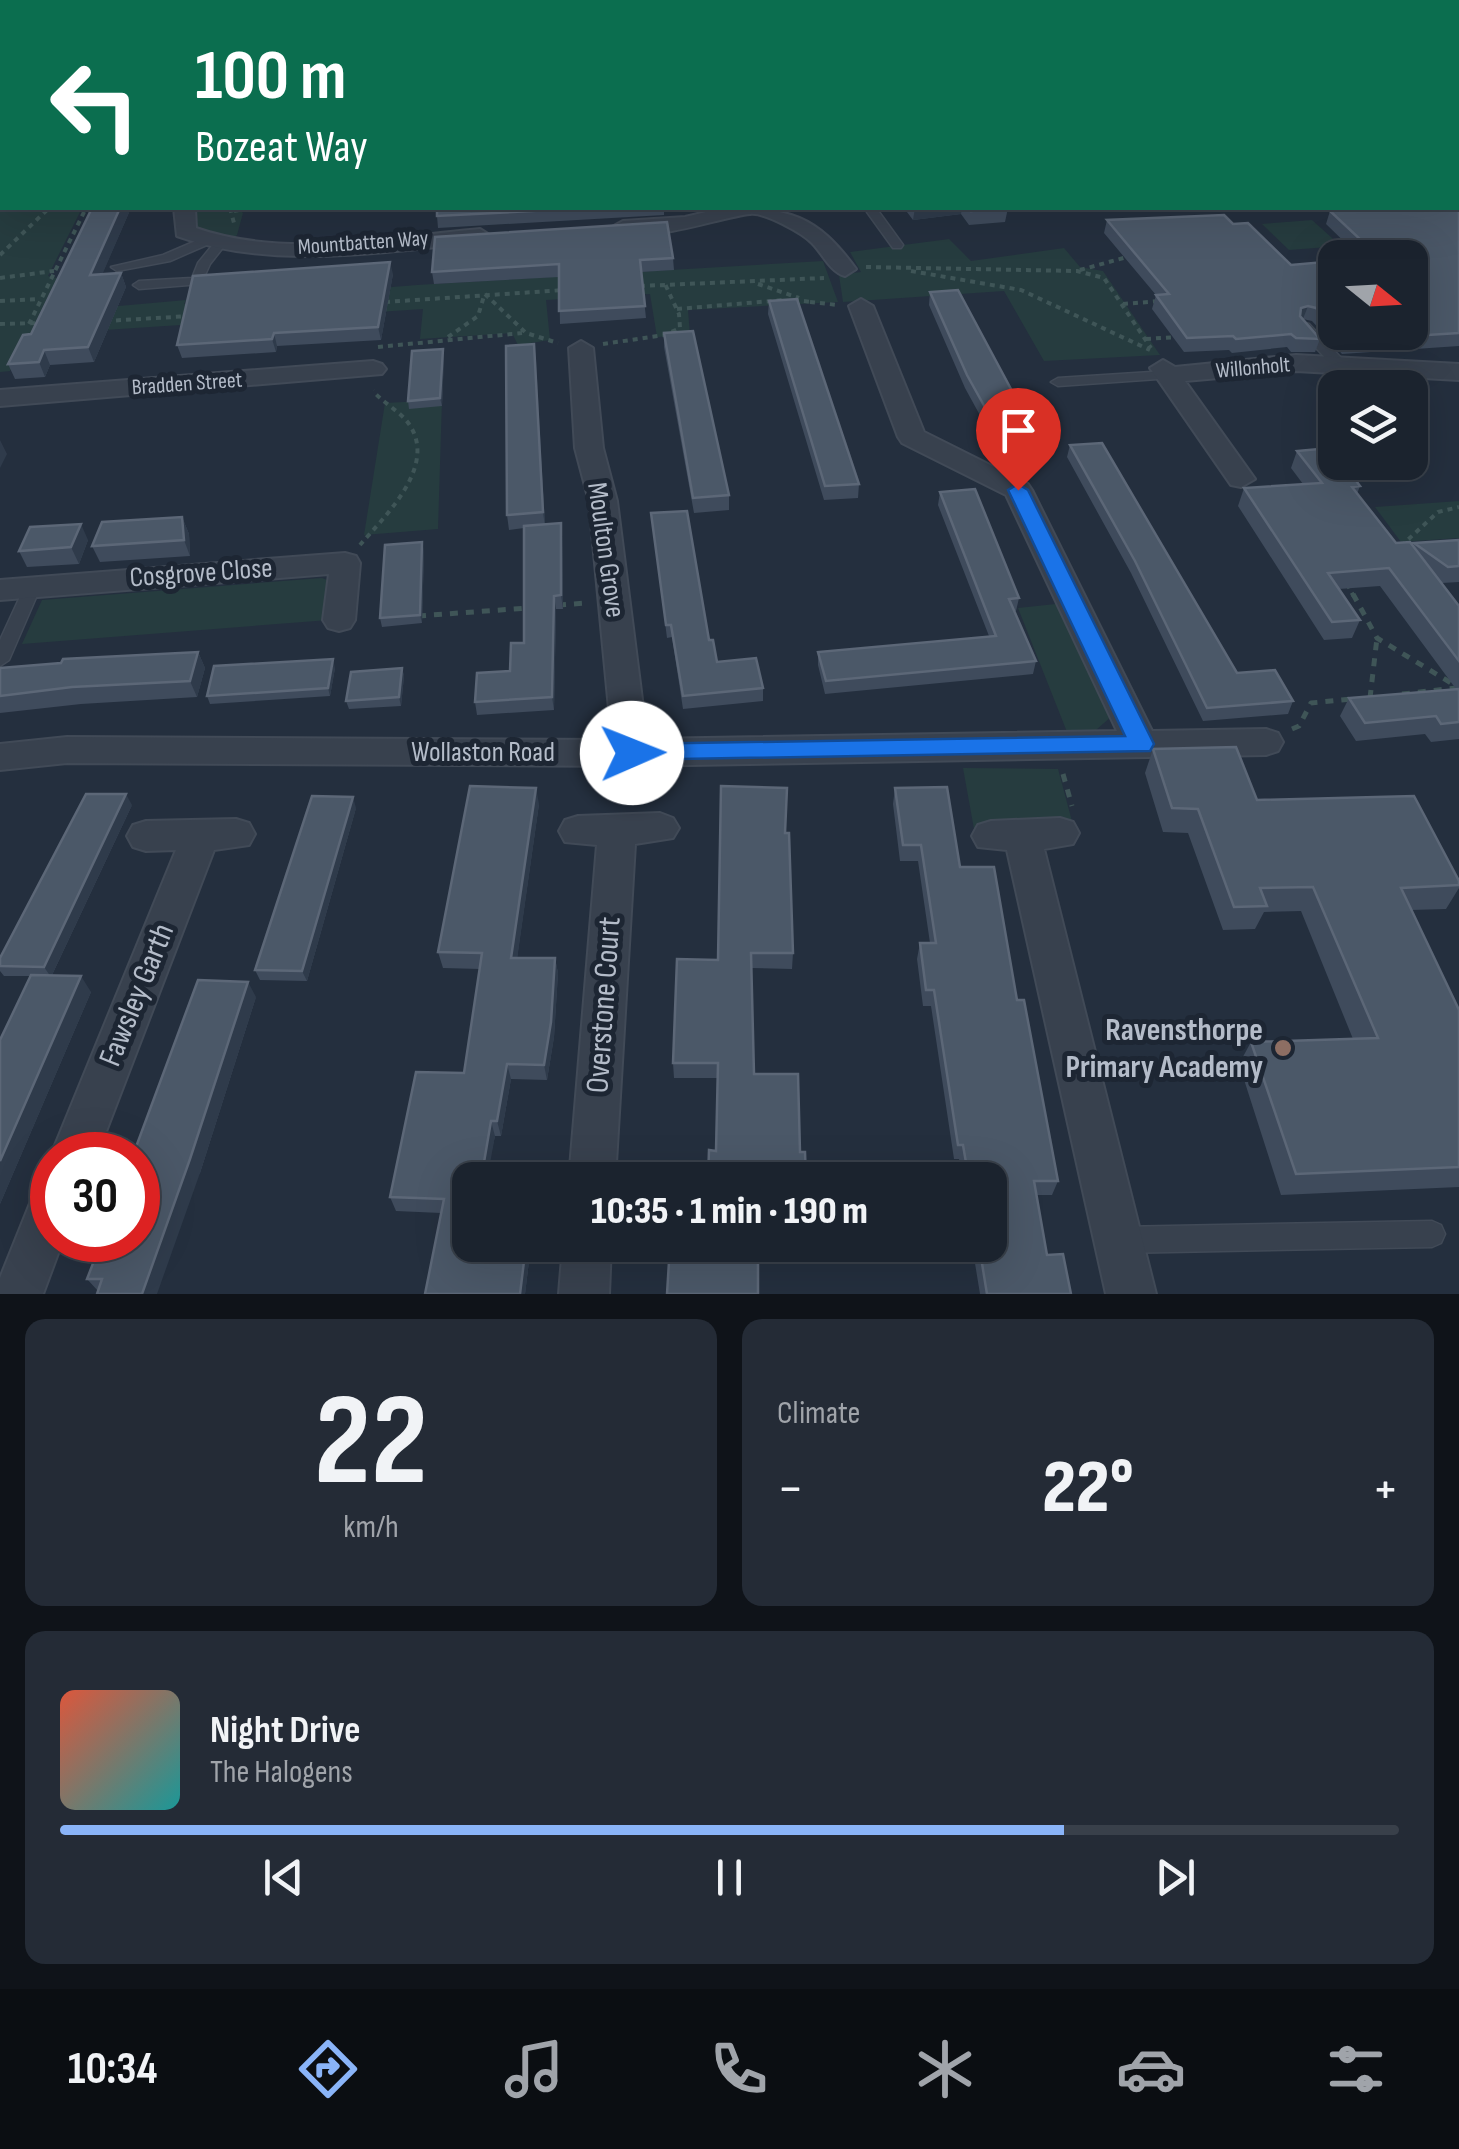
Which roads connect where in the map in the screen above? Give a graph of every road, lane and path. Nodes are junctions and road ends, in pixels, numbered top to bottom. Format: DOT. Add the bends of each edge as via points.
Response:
graph roads {
  1 [pos="47,210"];
  2 [pos="85,210"];
  3 [pos="185,210"];
  4 [pos="739,210"];
  5 [pos="765,210"];
  6 [pos="874,210"];
  7 [pos="607,228"];
  8 [pos="510,234"];
  9 [pos="212,243"];
  10 [pos="897,244"];
  11 [pos="0,255"];
  12 [pos="1135,256"];
  13 [pos="117,267"];
  14 [pos="887,268"];
  15 [pos="845,269"];
  16 [pos="54,271"];
  17 [pos="1077,271"];
  18 [pos="0,278"];
  19 [pos="754,283"];
  20 [pos="665,284"];
  21 [pos="139,285"];
  22 [pos="629,286"];
  23 [pos="575,289"];
  24 [pos="485,295"];
  25 [pos="40,300"];
  26 [pos="1174,300"];
  27 [pos="0,301"];
  28 [pos="384,302"];
  29 [pos="812,302"];
  30 [pos="1123,304"];
  31 [pos="862,306"];
  32 [pos="676,309"];
  33 [pos="205,315"];
  34 [pos="94,321"];
  35 [pos="45,323"];
  36 [pos="0,324"];
  37 [pos="29,324"];
  38 [pos="1304,327"];
  39 [pos="522,333"];
  40 [pos="1185,336"];
  41 [pos="446,338"];
  42 [pos="1146,339"];
  43 [pos="582,348"];
  44 [pos="1161,365"];
  45 [pos="1340,365"];
  46 [pos="374,369"];
  47 [pos="1459,372"];
  48 [pos="1058,382"];
  49 [pos="0,398"];
  50 [pos="1241,478"];
  51 [pos="1459,508"];
  52 [pos="1395,551"];
  53 [pos="345,562"];
  54 [pos="1345,581"];
  55 [pos="32,586"];
  56 [pos="0,590"];
  57 [pos="614,601"];
  58 [pos="556,606"];
  59 [pos="537,607"];
  60 [pos="402,618"];
  61 [pos="339,620"];
  62 [pos="1378,638"];
  63 [pos="0,660"];
  64 [pos="1370,698"];
  65 [pos="1266,742"];
  66 [pos="1141,744"];
  67 [pos="1056,747"];
  68 [pos="632,753"];
  69 [pos="0,758"];
  70 [pos="660,828"];
  71 [pos="1025,834"];
  72 [pos="146,836"];
  73 [pos="84,1132"];
  74 [pos="592,1162"];
  75 [pos="1432,1234"];
  76 [pos="1119,1240"];
  77 [pos="31,1262"];
  78 [pos="586,1262"];
  79 [pos="18,1294"];
  80 [pos="584,1294"];
  81 [pos="1131,1294"];
  1 -- 11 [label="path"];
  2 -- 16 [label="path"];
  3 -- 9 [label="street" via="185,232"];
  4 -- 7 [label="street" via="685,223"];
  5 -- 15 [label="street" via="817,236"];
  6 -- 10 [label="lane"];
  8 -- 9 [label="street, Mountbatten Way" via="256,250"];
  9 -- 13 [label="lane"];
  9 -- 21 [label="lane" via="197,281"];
  12 -- 17 [label="path"];
  13 -- 16 [label="path"];
  14 -- 15 [label="path"];
  14 -- 17 [label="path"];
  14 -- 44 [label="path" via="1021,290"];
  15 -- 19 [label="path" via="838,278"];
  16 -- 18 [label="path"];
  16 -- 25 [label="path"];
  17 -- 30 [label="path" via="1104,278"];
  19 -- 20 [label="path"];
  19 -- 29 [label="path"];
  20 -- 22 [label="path"];
  20 -- 32 [label="path"];
  23 -- 24 [label="path"];
  24 -- 28 [label="path"];
  24 -- 39 [label="path"];
  24 -- 41 [label="path" via="478,318"];
  25 -- 27 [label="path"];
  25 -- 37 [label="path"];
  26 -- 30 [label="path"];
  29 -- 31 [label="path"];
  29 -- 32 [label="path"];
  30 -- 42 [label="path"];
  31 -- 66 [label="street" via="912,437 1018,490"];
  32 -- 43 [label="path" via="675,332"];
  33 -- 34 [label="path"];
  35 -- 37 [label="path"];
  36 -- 37 [label="path"];
  38 -- 45 [label="lane"];
  39 -- 43 [label="path"];
  39 -- 46 [label="path" via="378,344"];
  40 -- 42 [label="path"];
  42 -- 44 [label="path"];
  43 -- 57 [label="street, Moulton Grove" via="589,448 603,501"];
  44 -- 45 [label="street, Willonholt"];
  44 -- 48 [label="lane, Willonholt"];
  44 -- 50 [label="street, Willonholt"];
  45 -- 47 [label="street, Willonholt"];
  46 -- 49 [label="street, Bradden Street"];
  46 -- 53 [label="path" via="415,436 416,458 407,483"];
  51 -- 52 [label="path" via="1438,512"];
  53 -- 55 [label="street, Cosgrove Close"];
  53 -- 61 [label="street"];
  54 -- 62 [label="path"];
  55 -- 56 [label="street, Cosgrove Close"];
  55 -- 63 [label="lane"];
  57 -- 58 [label="path"];
  57 -- 68 [label="street, Moulton Grove"];
  59 -- 60 [label="path"];
  62 -- 64 [label="path"];
  62 -- 64 [label="path" via="1459,687"];
  64 -- 65 [label="path" via="1311,703 1299,726"];
  65 -- 66 [label="street, Wollaston Road"];
  66 -- 67 [label="street, Wollaston Road"];
  67 -- 68 [label="street, Wollaston Road"];
  67 -- 71 [label="path" via="1078,828"];
  68 -- 69 [label="street, Wollaston Road" via="66,750"];
  70 -- 74 [label="street, Overstone Court" via="597,831"];
  71 -- 76 [label="street"];
  72 -- 73 [label="street, Fawsley Garth" via="218,835"];
  75 -- 76 [label="lane"];
  76 -- 81 [label="street"];
  77 -- 79 [label="street"];
  78 -- 80 [label="street"];
}
